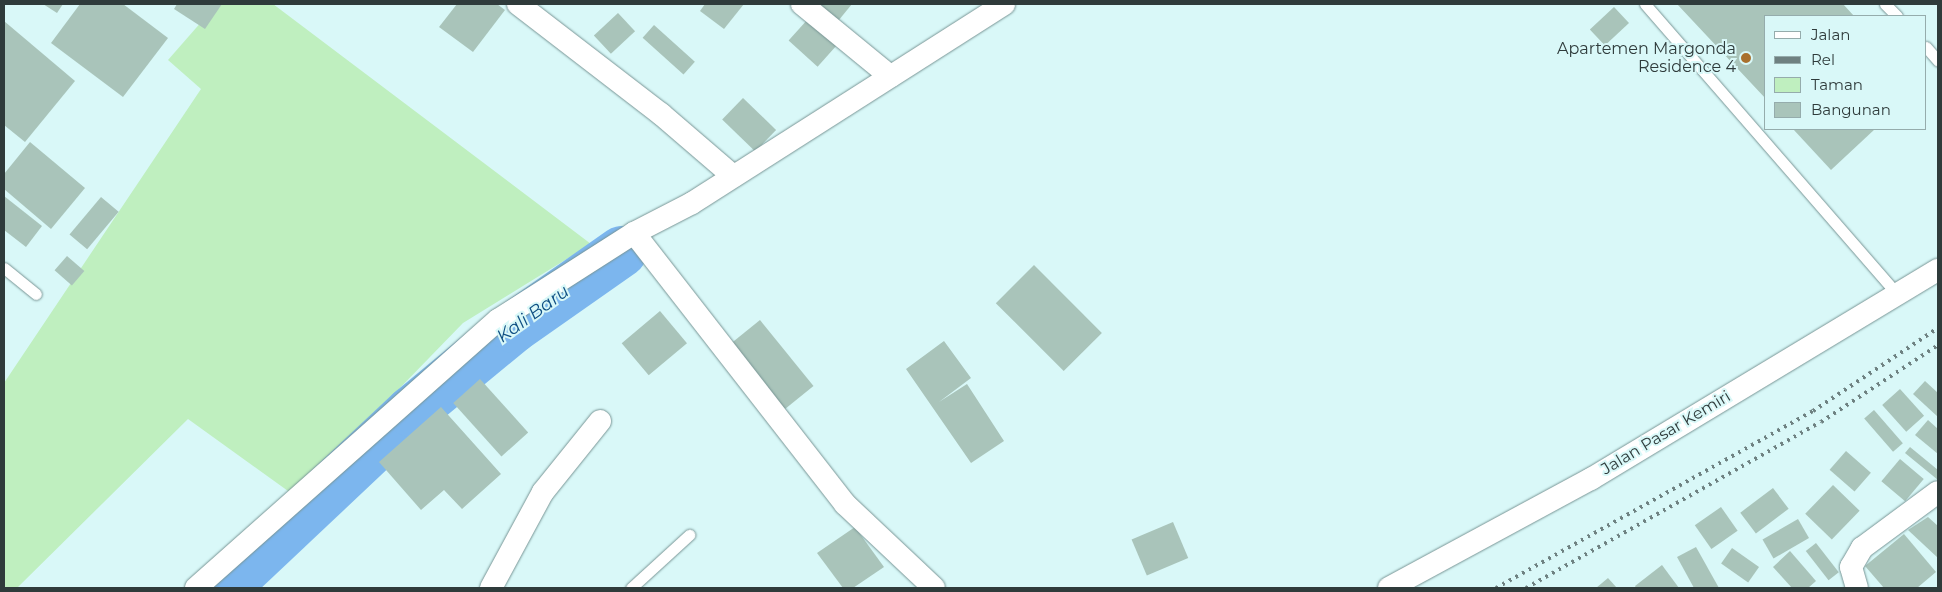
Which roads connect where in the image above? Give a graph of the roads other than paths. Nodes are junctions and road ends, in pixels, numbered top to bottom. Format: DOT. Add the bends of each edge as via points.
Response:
graph roads {
  1 [pos="518,4"];
  2 [pos="802,4"];
  3 [pos="1004,4"];
  4 [pos="1645,4"];
  5 [pos="1885,4"];
  6 [pos="1896,15"];
  7 [pos="1927,48"];
  8 [pos="1938,60"];
  9 [pos="890,76"];
  10 [pos="733,176"];
  11 [pos="634,233"];
  12 [pos="4,268"];
  13 [pos="1938,270"];
  14 [pos="36,294"];
  15 [pos="1899,296"];
  16 [pos="600,421"];
  17 [pos="1938,492"];
  18 [pos="689,535"];
  19 [pos="196,588"];
  20 [pos="491,588"];
  21 [pos="631,588"];
  22 [pos="934,588"];
  23 [pos="1389,588"];
  24 [pos="1856,588"];
  1 -- 10 [label="street" via="661,114"];
  2 -- 9 [label="street"];
  3 -- 9 [label="street"];
  4 -- 15 [label="lane"];
  5 -- 6 [label="lane"];
  7 -- 8 [label="lane"];
  9 -- 10 [label="street"];
  10 -- 11 [label="street"];
  11 -- 19 [label="street" via="498,320"];
  11 -- 22 [label="street" via="845,504"];
  12 -- 14 [label="lane"];
  13 -- 15 [label="street, Jalan Pasar Kemiri"];
  15 -- 23 [label="street, Jalan Pasar Kemiri" via="1850,322 1591,479"];
  16 -- 20 [label="street" via="543,492"];
  17 -- 24 [label="street" via="1862,548 1851,567"];
  18 -- 21 [label="lane"];
}
